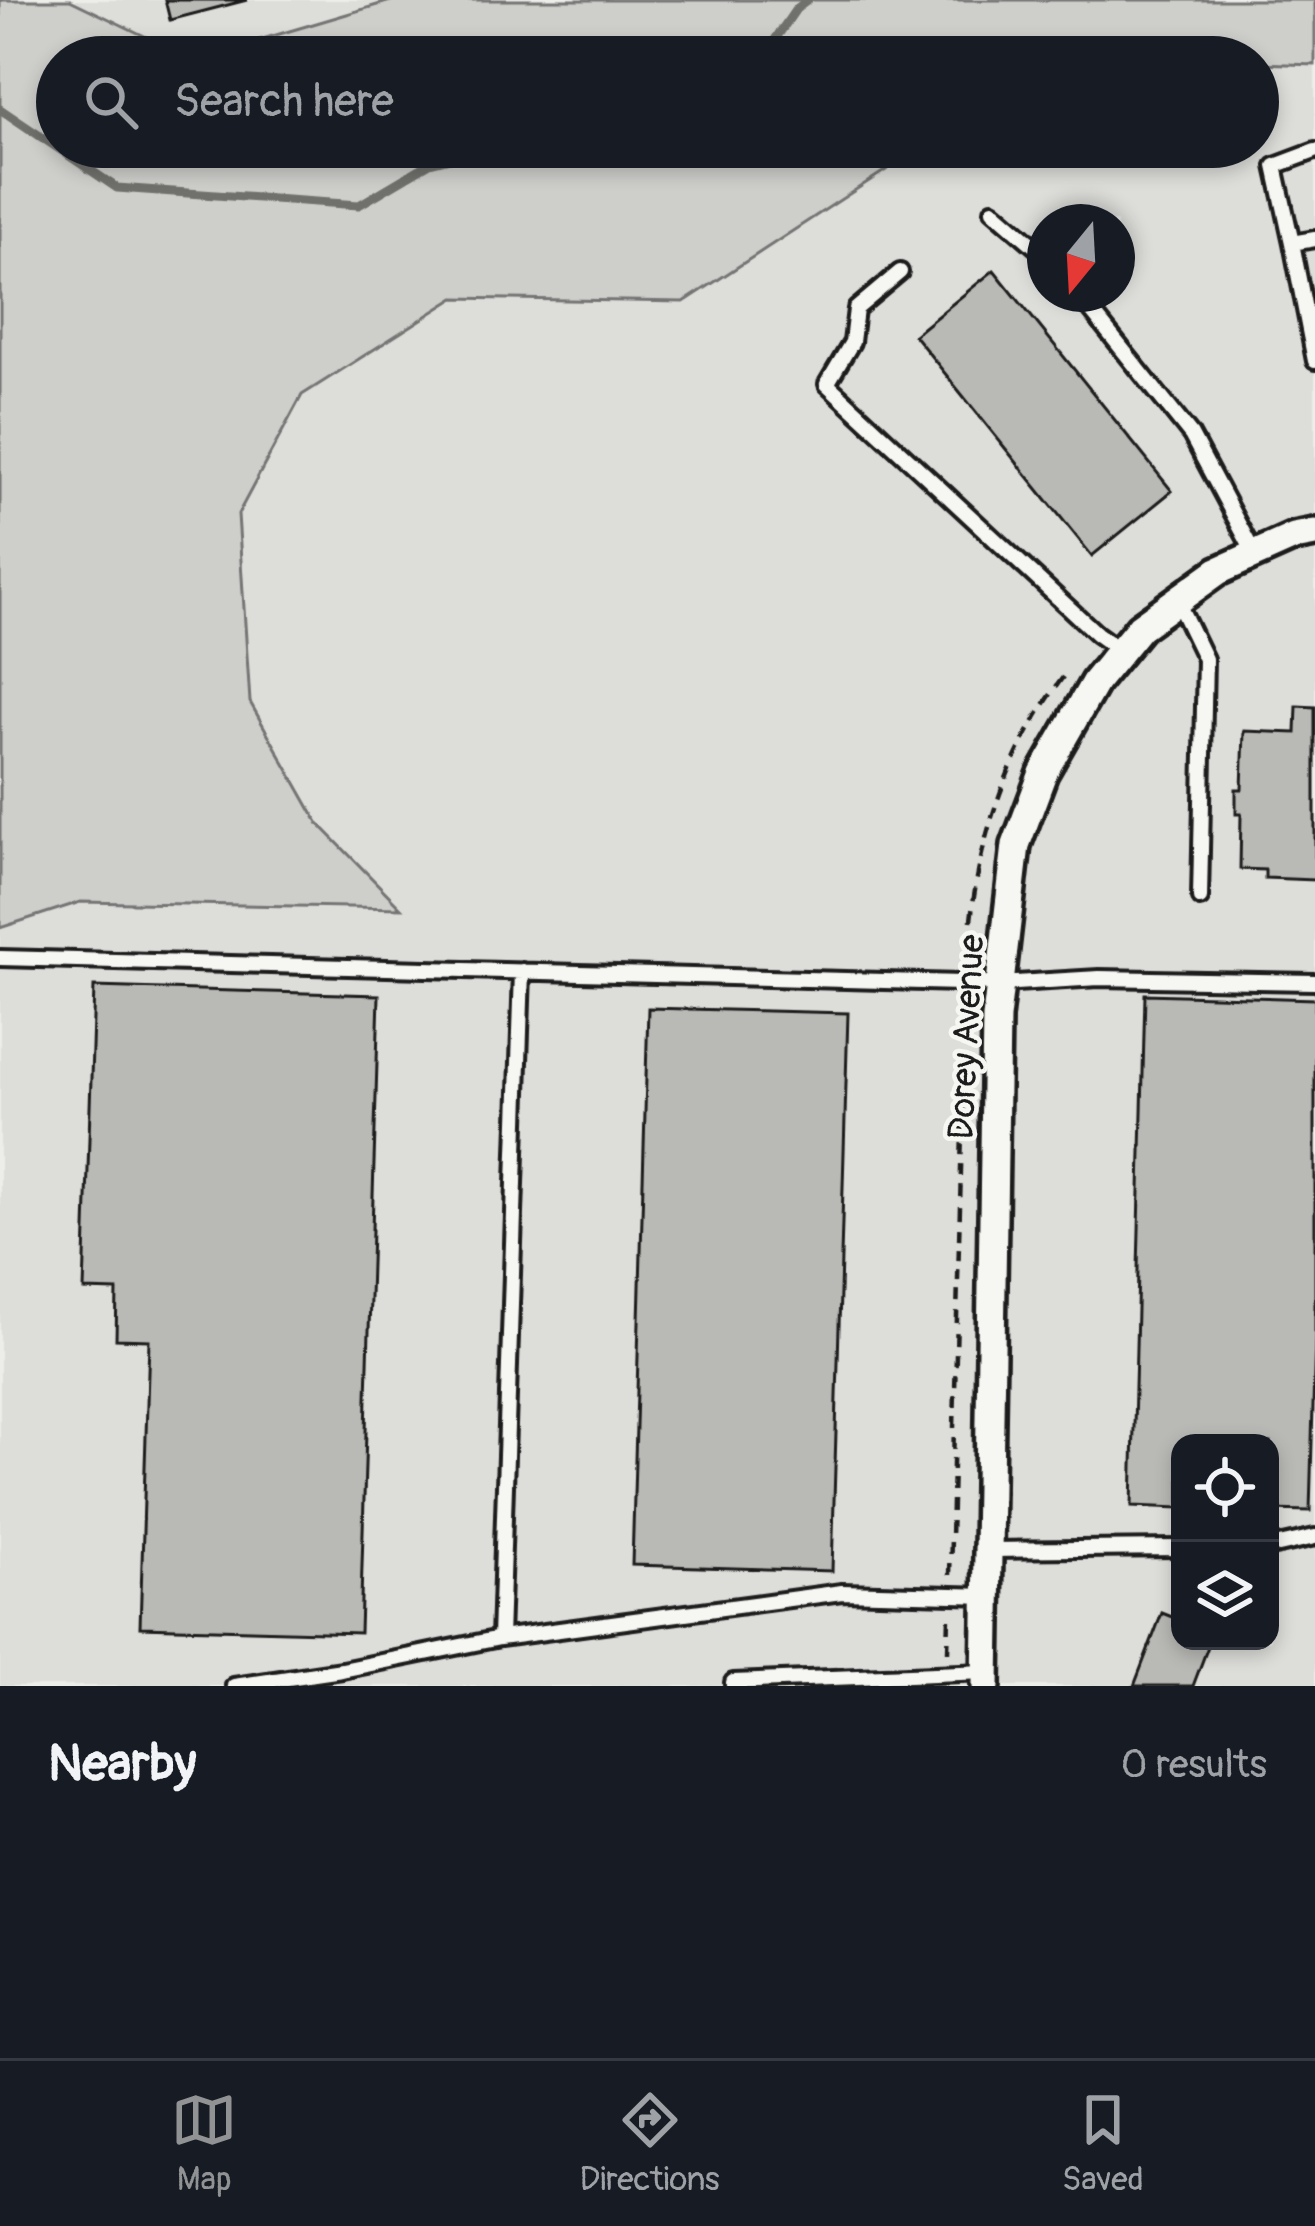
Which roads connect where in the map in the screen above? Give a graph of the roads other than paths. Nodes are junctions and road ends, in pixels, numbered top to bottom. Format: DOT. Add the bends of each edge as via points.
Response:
graph roads {
  1 [pos="1315,151"];
  2 [pos="1279,164"];
  3 [pos="1275,168"];
  4 [pos="993,210"];
  5 [pos="1027,239"];
  6 [pos="1315,239"];
  7 [pos="1292,243"];
  8 [pos="900,272"];
  9 [pos="1092,312"];
  10 [pos="1315,361"];
  11 [pos="1315,533"];
  12 [pos="1255,555"];
  13 [pos="1177,601"];
  14 [pos="1120,651"];
  15 [pos="1200,898"];
  16 [pos="0,958"];
  17 [pos="521,971"];
  18 [pos="1315,982"];
  19 [pos="1000,985"];
  20 [pos="1315,1537"];
  21 [pos="1279,1544"];
  22 [pos="1171,1548"];
  23 [pos="989,1550"];
  24 [pos="989,1596"];
  25 [pos="500,1638"];
  26 [pos="986,1679"];
  27 [pos="902,1680"];
  28 [pos="234,1686"];
  29 [pos="733,1686"];
  1 -- 2 [label="lane"];
  3 -- 7 [label="lane"];
  4 -- 5 [label="lane"];
  6 -- 7 [label="lane"];
  7 -- 10 [label="lane"];
  8 -- 14 [label="lane" via="856,309 852,342 826,385"];
  9 -- 12 [label="lane" via="1191,435"];
  11 -- 12 [label="street, Dorey Avenue"];
  12 -- 13 [label="street, Dorey Avenue"];
  13 -- 14 [label="street, Dorey Avenue"];
  13 -- 15 [label="lane" via="1205,659"];
  14 -- 19 [label="street, Dorey Avenue" via="1043,773 1016,845"];
  16 -- 17 [label="lane"];
  17 -- 19 [label="lane"];
  17 -- 25 [label="lane"];
  18 -- 19 [label="lane" via="1099,978"];
  19 -- 23 [label="street, Dorey Avenue"];
  20 -- 21 [label="lane"];
  22 -- 23 [label="lane"];
  23 -- 24 [label="street, Dorey Avenue"];
  24 -- 25 [label="lane" via="842,1592"];
  24 -- 26 [label="street, Dorey Avenue"];
  25 -- 28 [label="lane"];
  26 -- 27 [label="lane"];
  27 -- 29 [label="lane"];
}
